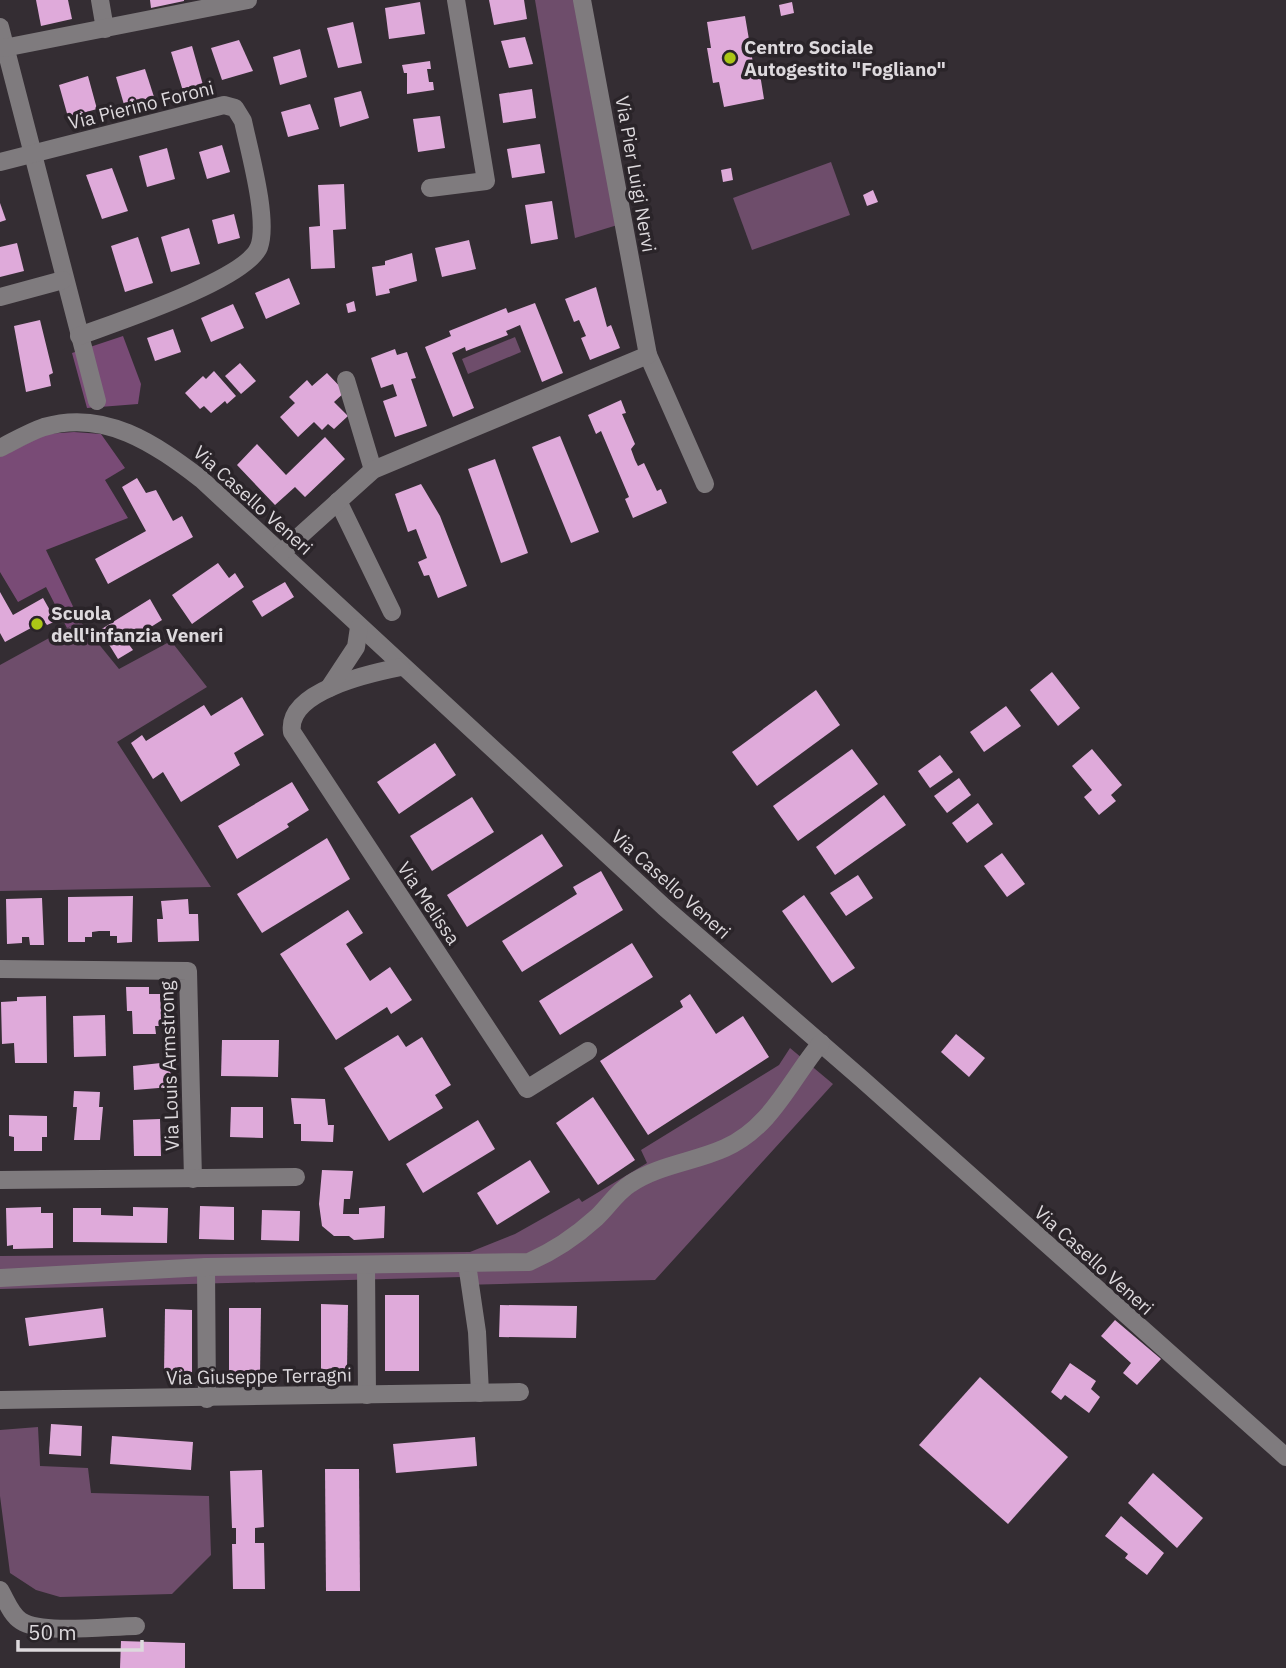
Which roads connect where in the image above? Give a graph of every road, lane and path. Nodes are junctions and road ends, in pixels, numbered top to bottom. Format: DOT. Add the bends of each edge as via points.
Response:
graph roads {
  1 [pos="100,0"];
  2 [pos="248,0"];
  3 [pos="456,0"];
  4 [pos="582,0"];
  5 [pos="0,27"];
  6 [pos="104,29"];
  7 [pos="4,48"];
  8 [pos="33,154"];
  9 [pos="0,162"];
  10 [pos="430,188"];
  11 [pos="63,280"];
  12 [pos="0,297"];
  13 [pos="79,336"];
  14 [pos="648,355"];
  15 [pos="346,380"];
  16 [pos="97,401"];
  17 [pos="0,448"];
  18 [pos="373,470"];
  19 [pos="705,484"];
  20 [pos="338,501"];
  21 [pos="282,552"];
  22 [pos="393,612"];
  23 [pos="359,626"];
  24 [pos="401,667"];
  25 [pos="329,688"];
  26 [pos="0,969"];
  27 [pos="821,1043"];
  28 [pos="589,1051"];
  29 [pos="296,1177"];
  30 [pos="193,1179"];
  31 [pos="0,1180"];
  32 [pos="467,1264"];
  33 [pos="366,1265"];
  34 [pos="206,1267"];
  35 [pos="0,1278"];
  36 [pos="520,1392"];
  37 [pos="480,1393"];
  38 [pos="367,1395"];
  39 [pos="207,1399"];
  40 [pos="0,1400"];
  41 [pos="1286,1457"];
  42 [pos="0,1590"];
  43 [pos="136,1626"];
  1 -- 6 [label="street"];
  2 -- 6 [label="street"];
  3 -- 10 [label="street" via="486,181"];
  4 -- 14 [label="street, Via Pier Luigi Nervi"];
  5 -- 7 [label="street"];
  6 -- 7 [label="street"];
  7 -- 8 [label="street"];
  8 -- 9 [label="street, Via Pierino Foroni"];
  8 -- 11 [label="street"];
  8 -- 13 [label="street, Via Pierino Foroni" via="224,105 235,108 243,121 261,213 258,247 249,260 181,298"];
  11 -- 12 [label="street"];
  11 -- 13 [label="street"];
  13 -- 16 [label="street"];
  14 -- 18 [label="street"];
  14 -- 19 [label="street, Via Pier Luigi Nervi"];
  15 -- 18 [label="street"];
  17 -- 21 [label="street, Via Casello Veneri" via="44,427 75,422 118,428 160,448"];
  18 -- 20 [label="street"];
  20 -- 21 [label="street"];
  20 -- 22 [label="street"];
  21 -- 23 [label="street, Via Casello Veneri"];
  23 -- 24 [label="street, Via Casello Veneri"];
  23 -- 25 [label="street, Via Melissa" via="356,647"];
  24 -- 25 [label="street, Via Melissa"];
  24 -- 27 [label="street, Via Casello Veneri" via="663,907"];
  25 -- 28 [label="street, Via Melissa" via="295,711 292,732 527,1089"];
  26 -- 30 [label="street, Via Louis Armstrong" via="188,971"];
  27 -- 32 [label="street" via="773,1112 727,1148 631,1183 556,1250 529,1262"];
  27 -- 41 [label="street, Via Casello Veneri"];
  29 -- 30 [label="street, Via Louis Armstrong"];
  30 -- 31 [label="street, Via Louis Armstrong"];
  32 -- 33 [label="street"];
  32 -- 37 [label="street"];
  33 -- 34 [label="street"];
  33 -- 38 [label="street"];
  34 -- 35 [label="street"];
  34 -- 39 [label="street"];
  36 -- 37 [label="street, Via Giuseppe Terragni"];
  37 -- 38 [label="street, Via Giuseppe Terragni"];
  38 -- 39 [label="street, Via Giuseppe Terragni"];
  39 -- 40 [label="street, Via Giuseppe Terragni"];
  42 -- 43 [label="street" via="14,1614 29,1624"];
}
